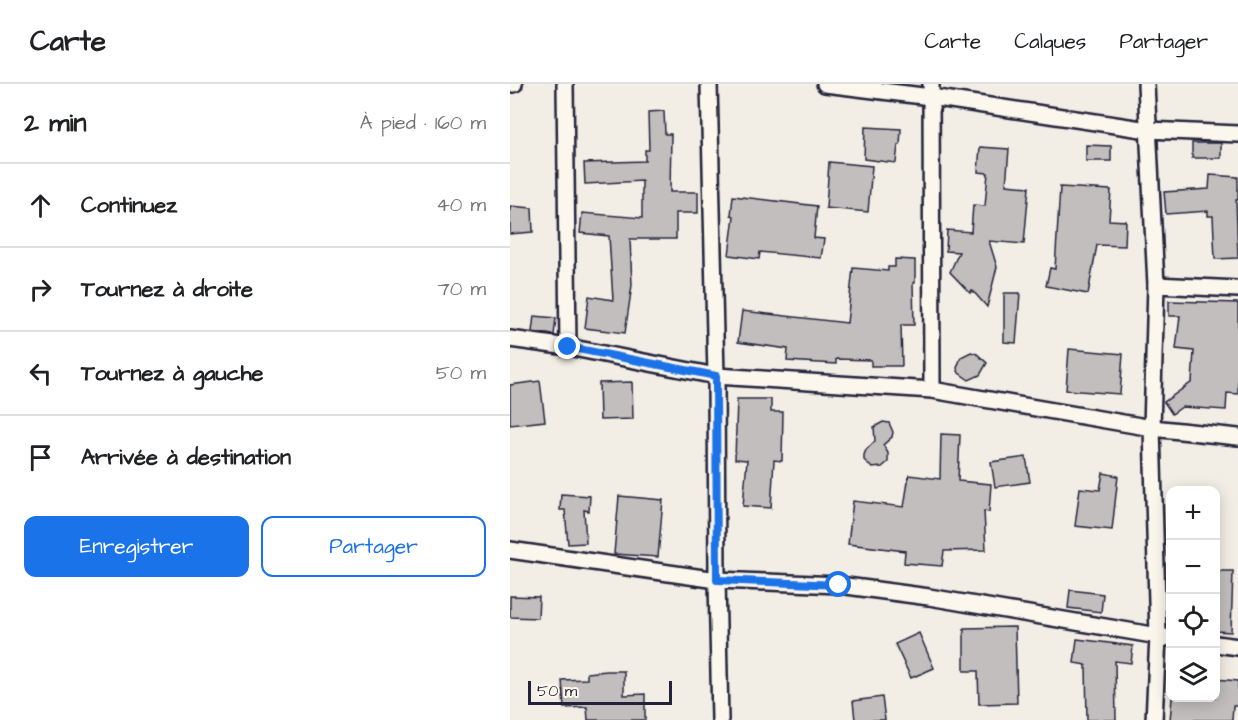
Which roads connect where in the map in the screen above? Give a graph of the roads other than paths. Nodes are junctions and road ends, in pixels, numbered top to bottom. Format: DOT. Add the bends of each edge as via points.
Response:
graph roads {
  1 [pos="565,84"];
  2 [pos="709,84"];
  3 [pos="825,84"];
  4 [pos="1146,84"];
  5 [pos="931,90"];
  6 [pos="1148,130"];
  7 [pos="1238,134"];
  8 [pos="1156,285"];
  9 [pos="1238,289"];
  10 [pos="510,339"];
  11 [pos="568,347"];
  12 [pos="716,376"];
  13 [pos="932,390"];
  14 [pos="1152,428"];
  15 [pos="1238,437"];
  16 [pos="510,550"];
  17 [pos="717,580"];
  18 [pos="1164,637"];
  19 [pos="1220,645"];
  20 [pos="1238,647"];
  21 [pos="720,720"];
  22 [pos="1154,720"];
  1 -- 11 [label="street"];
  2 -- 12 [label="street"];
  3 -- 5 [label="street"];
  4 -- 6 [label="street"];
  5 -- 6 [label="street"];
  5 -- 13 [label="street"];
  6 -- 7 [label="street"];
  6 -- 8 [label="street"];
  8 -- 9 [label="street"];
  8 -- 14 [label="street"];
  10 -- 11 [label="street"];
  11 -- 12 [label="street"];
  12 -- 13 [label="street"];
  12 -- 17 [label="street"];
  13 -- 14 [label="street"];
  14 -- 15 [label="street"];
  14 -- 18 [label="street"];
  16 -- 17 [label="street"];
  17 -- 18 [label="street" via="839,585"];
  17 -- 21 [label="street"];
  18 -- 22 [label="street"];
  19 -- 20 [label="street"];
}
